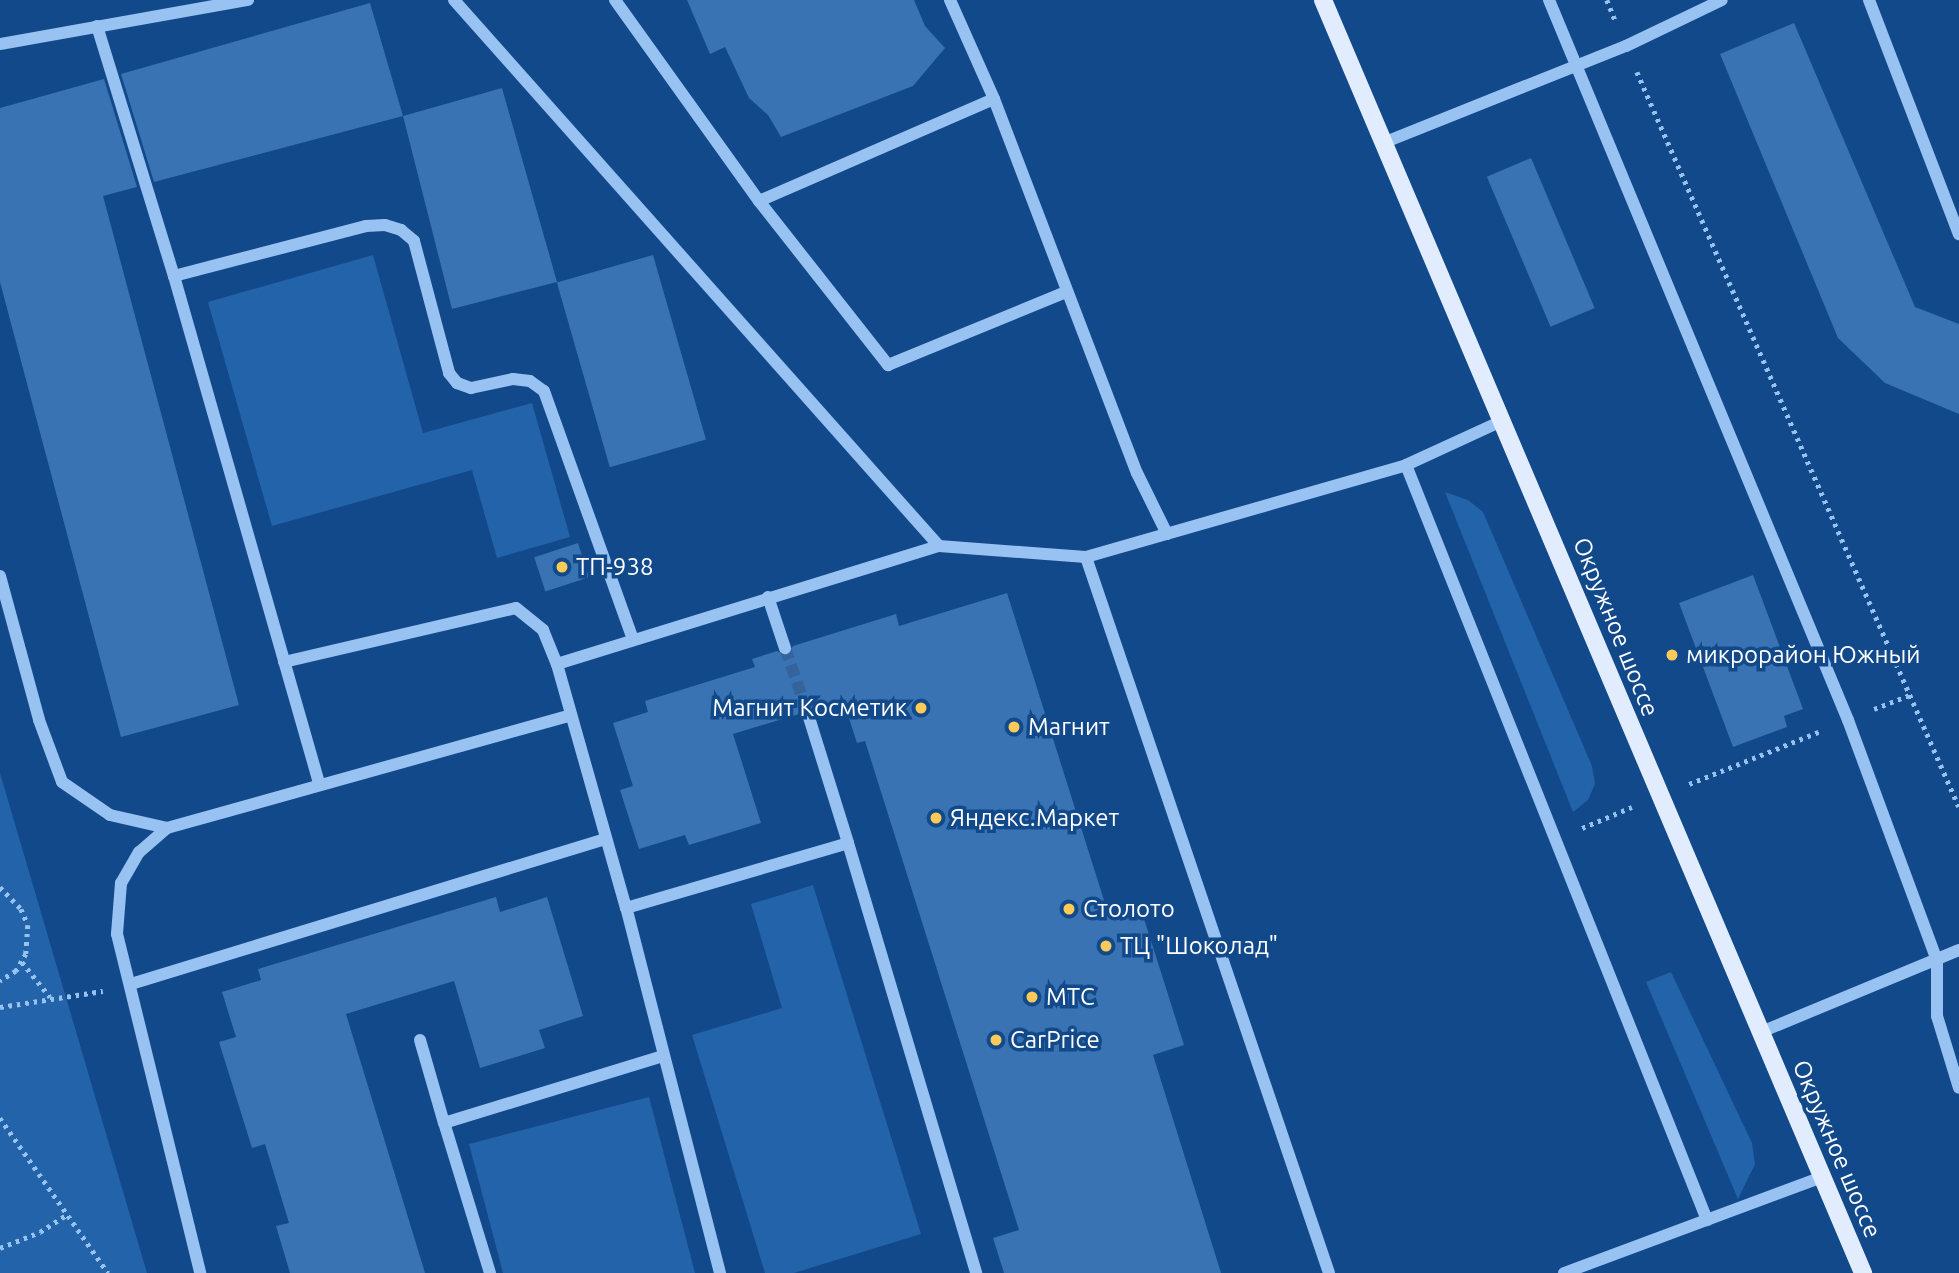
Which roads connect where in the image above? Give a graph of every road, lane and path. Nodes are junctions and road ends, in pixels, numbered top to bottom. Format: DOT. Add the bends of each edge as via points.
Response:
graph roads {
  1 [pos="248,0"];
  2 [pos="454,0"];
  3 [pos="615,0"];
  4 [pos="950,0"];
  5 [pos="1323,0"];
  6 [pos="1549,0"];
  7 [pos="1607,0"];
  8 [pos="1722,0"];
  9 [pos="1869,0"];
  10 [pos="97,26"];
  11 [pos="0,44"];
  12 [pos="1626,46"];
  13 [pos="1577,66"];
  14 [pos="994,99"];
  15 [pos="1382,143"];
  16 [pos="759,201"];
  17 [pos="1959,234"];
  18 [pos="174,276"];
  19 [pos="1066,292"];
  20 [pos="1504,420"];
  21 [pos="1406,465"];
  22 [pos="1167,534"];
  23 [pos="939,546"];
  24 [pos="1086,557"];
  25 [pos="1,581"];
  26 [pos="768,597"];
  27 [pos="633,640"];
  28 [pos="785,648"];
  29 [pos="284,662"];
  30 [pos="557,664"];
  31 [pos="1912,694"];
  32 [pos="807,711"];
  33 [pos="568,716"];
  34 [pos="1847,720"];
  35 [pos="319,783"];
  36 [pos="1659,796"];
  37 [pos="1959,807"];
  38 [pos="167,828"];
  39 [pos="606,839"];
  40 [pos="1555,839"];
  41 [pos="848,843"];
  42 [pos="0,887"];
  43 [pos="626,908"];
  44 [pos="1959,950"];
  45 [pos="22,961"];
  46 [pos="1937,961"];
  47 [pos="0,981"];
  48 [pos="131,984"];
  49 [pos="50,997"];
  50 [pos="0,1007"];
  51 [pos="1761,1032"];
  52 [pos="420,1040"];
  53 [pos="663,1056"];
  54 [pos="1959,1088"];
  55 [pos="0,1118"];
  56 [pos="444,1123"];
  57 [pos="1820,1178"];
  58 [pos="66,1215"];
  59 [pos="1707,1220"];
  60 [pos="0,1248"];
  61 [pos="107,1273"];
  62 [pos="200,1273"];
  63 [pos="490,1273"];
  64 [pos="720,1273"];
  65 [pos="976,1273"];
  66 [pos="1329,1273"];
  67 [pos="1564,1273"];
  68 [pos="1863,1273"];
  1 -- 10 [label="lane"];
  2 -- 23 [label="lane"];
  3 -- 16 [label="lane"];
  4 -- 14 [label="lane"];
  5 -- 15 [label="main road, Окружное шоссе"];
  6 -- 13 [label="lane"];
  7 -- 12 [label="path"];
  8 -- 12 [label="lane"];
  9 -- 17 [label="lane"];
  10 -- 11 [label="lane"];
  10 -- 18 [label="lane"];
  12 -- 13 [label="lane"];
  12 -- 31 [label="path"];
  13 -- 15 [label="lane"];
  13 -- 34 [label="lane"];
  14 -- 16 [label="lane"];
  14 -- 19 [label="lane"];
  15 -- 20 [label="main road, Окружное шоссе"];
  16 -- 19 [label="lane" via="888,365"];
  18 -- 27 [label="lane" via="366,226 385,225 407,236 419,257 449,373 457,383 471,388 513,379 530,381 544,391"];
  18 -- 29 [label="lane"];
  19 -- 22 [label="lane" via="1137,473"];
  20 -- 21 [label="lane"];
  20 -- 36 [label="main road, Окружное шоссе"];
  21 -- 22 [label="lane"];
  21 -- 40 [label="lane"];
  22 -- 24 [label="lane"];
  23 -- 24 [label="lane"];
  23 -- 26 [label="lane"];
  24 -- 66 [label="lane"];
  25 -- 38 [label="lane" via="39,720 62,782 110,815"];
  26 -- 27 [label="lane"];
  26 -- 28 [label="lane"];
  27 -- 30 [label="lane"];
  29 -- 30 [label="lane" via="516,608 543,630"];
  29 -- 35 [label="lane"];
  30 -- 33 [label="lane"];
  31 -- 34 [label="path"];
  31 -- 37 [label="path"];
  32 -- 41 [label="lane"];
  33 -- 35 [label="lane"];
  33 -- 39 [label="lane"];
  34 -- 36 [label="path"];
  34 -- 46 [label="lane"];
  35 -- 38 [label="lane"];
  36 -- 40 [label="path"];
  36 -- 51 [label="main road, Окружное шоссе"];
  38 -- 48 [label="lane" via="139,852 121,883 117,934"];
  39 -- 43 [label="lane"];
  39 -- 48 [label="lane"];
  40 -- 59 [label="lane"];
  41 -- 43 [label="lane"];
  41 -- 65 [label="lane"];
  42 -- 45 [label="path" via="21,909 28,925"];
  43 -- 53 [label="lane"];
  44 -- 46 [label="lane"];
  45 -- 47 [label="path"];
  45 -- 49 [label="path"];
  46 -- 51 [label="lane"];
  46 -- 54 [label="lane" via="1937,1016"];
  48 -- 49 [label="path"];
  48 -- 62 [label="lane"];
  49 -- 50 [label="path"];
  51 -- 57 [label="main road, Окружное шоссе"];
  52 -- 56 [label="lane"];
  53 -- 56 [label="lane"];
  53 -- 64 [label="lane"];
  55 -- 58 [label="path"];
  56 -- 63 [label="lane"];
  57 -- 59 [label="lane"];
  57 -- 68 [label="main road, Окружное шоссе"];
  58 -- 60 [label="path"];
  58 -- 61 [label="path"];
  59 -- 67 [label="lane"];
}
